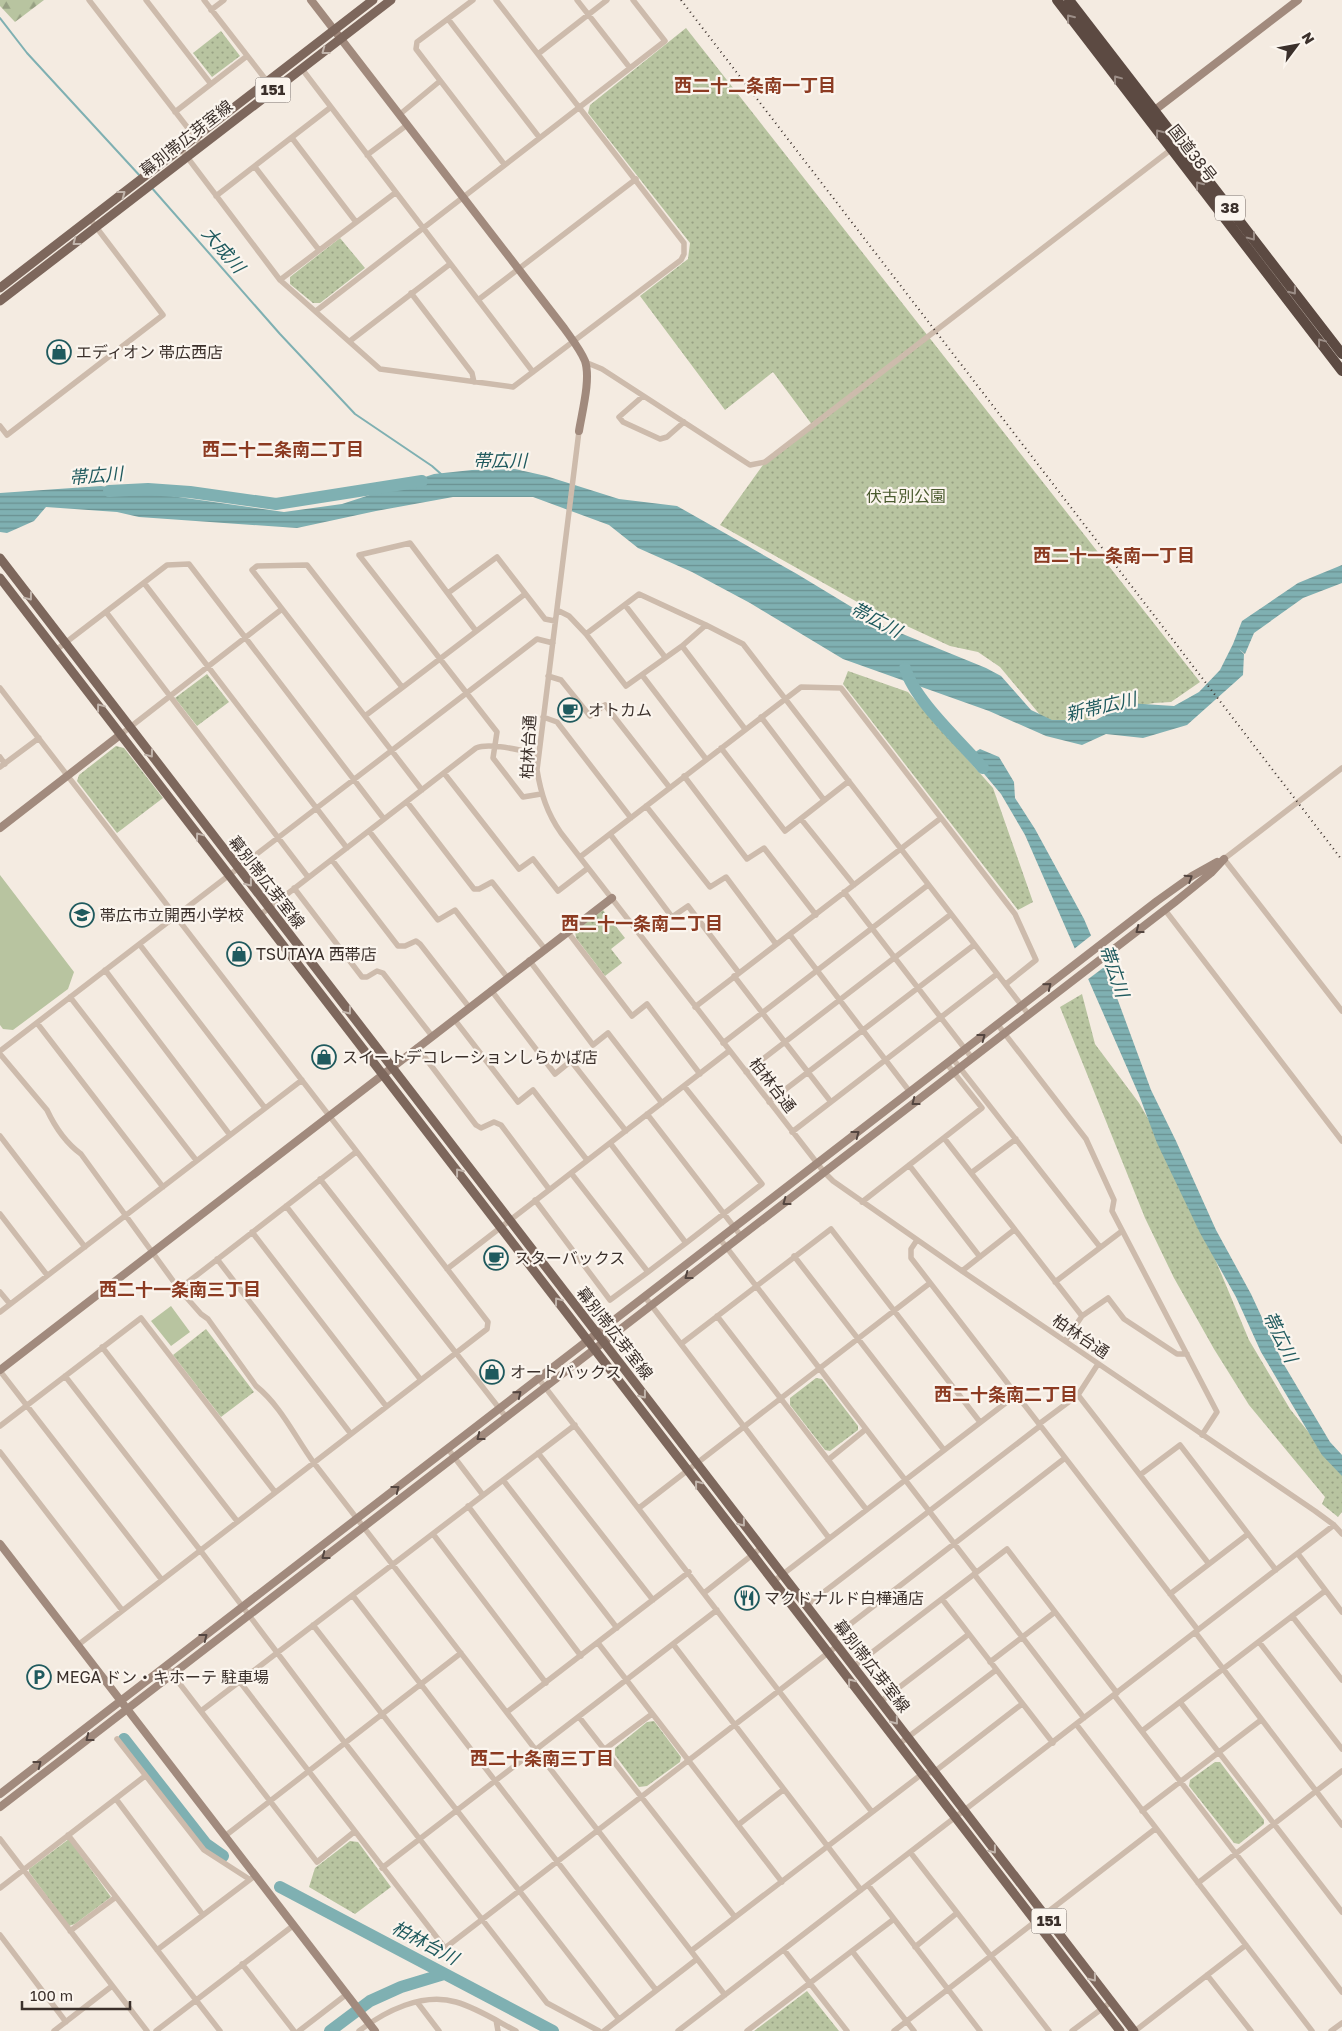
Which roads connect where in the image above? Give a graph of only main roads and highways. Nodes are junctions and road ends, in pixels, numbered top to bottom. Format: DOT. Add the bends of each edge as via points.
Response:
graph roads {
  1 [pos="373,0"];
  2 [pos="391,0"];
  3 [pos="1056,0"];
  4 [pos="1069,0"];
  5 [pos="270,86"];
  6 [pos="1151,114"];
  7 [pos="1176,146"];
  8 [pos="92,223"];
  9 [pos="0,288"];
  10 [pos="0,301"];
  11 [pos="1342,354"];
  12 [pos="1342,371"];
  13 [pos="0,558"];
  14 [pos="0,578"];
  15 [pos="1120,2031"];
  16 [pos="1134,2031"];
  1 -- 5 [label="main road, 幕別帯広芽室線 / 151"];
  2 -- 5 [label="main road, 幕別帯広芽室線 / 151, one-way" via="302,69"];
  6 -- 3 [label="highway, 国道38号 / 38, one-way"];
  4 -- 6 [label="highway, 国道38号 / 38"];
  5 -- 8 [label="main road, 幕別帯広芽室線 / 151"];
  6 -- 7 [label="highway, 国道38号 / 38"];
  7 -- 11 [label="highway, 国道38号 / 38, one-way"];
  12 -- 7 [label="highway, 国道38号 / 38, one-way"];
  8 -- 9 [label="main road, 幕別帯広芽室線 / 151"];
  8 -- 10 [label="main road, 幕別帯広芽室線 / 151, one-way"];
  13 -- 16 [label="main road, 幕別帯広芽室線 / 151, one-way"];
  15 -- 14 [label="main road, 幕別帯広芽室線 / 151, one-way"];
}
